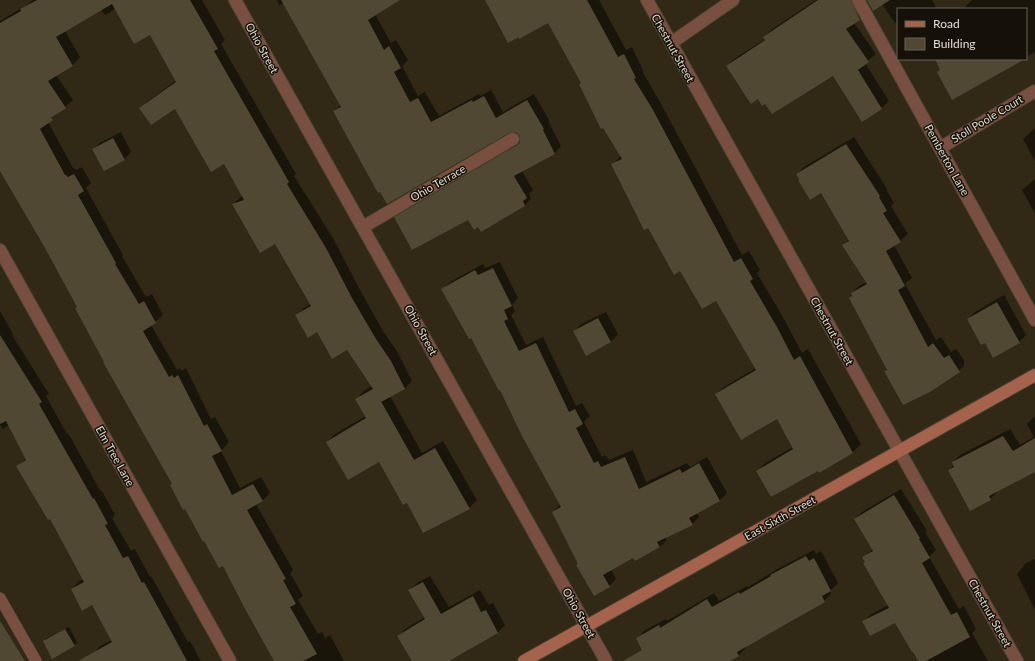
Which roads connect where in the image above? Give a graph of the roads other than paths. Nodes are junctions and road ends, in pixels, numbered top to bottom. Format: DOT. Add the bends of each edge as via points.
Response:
graph roads {
  1 [pos="235,0"];
  2 [pos="647,0"];
  3 [pos="733,0"];
  4 [pos="858,0"];
  5 [pos="671,43"];
  6 [pos="1035,91"];
  7 [pos="513,139"];
  8 [pos="940,148"];
  9 [pos="363,227"];
  10 [pos="0,250"];
  11 [pos="1035,320"];
  12 [pos="1035,375"];
  13 [pos="900,452"];
  14 [pos="0,598"];
  15 [pos="586,625"];
  16 [pos="36,661"];
  17 [pos="230,661"];
  18 [pos="524,661"];
  19 [pos="606,661"];
  20 [pos="1017,661"];
  1 -- 9 [label="street, Ohio Street"];
  2 -- 5 [label="street, Chestnut Street"];
  3 -- 5 [label="street"];
  4 -- 8 [label="street, Pemberton Lane"];
  5 -- 13 [label="street, Chestnut Street"];
  6 -- 8 [label="street, Stoll Poole Court"];
  7 -- 9 [label="street, Ohio Terrace"];
  8 -- 11 [label="street, Pemberton Lane"];
  9 -- 15 [label="street, Ohio Street"];
  10 -- 17 [label="street, Elm Tree Lane"];
  12 -- 13 [label="street, East Sixth Street"];
  13 -- 15 [label="street, East Sixth Street"];
  13 -- 20 [label="street, Chestnut Street"];
  14 -- 16 [label="lane"];
  15 -- 18 [label="street, East Sixth Street"];
  15 -- 19 [label="street, Ohio Street"];
}
